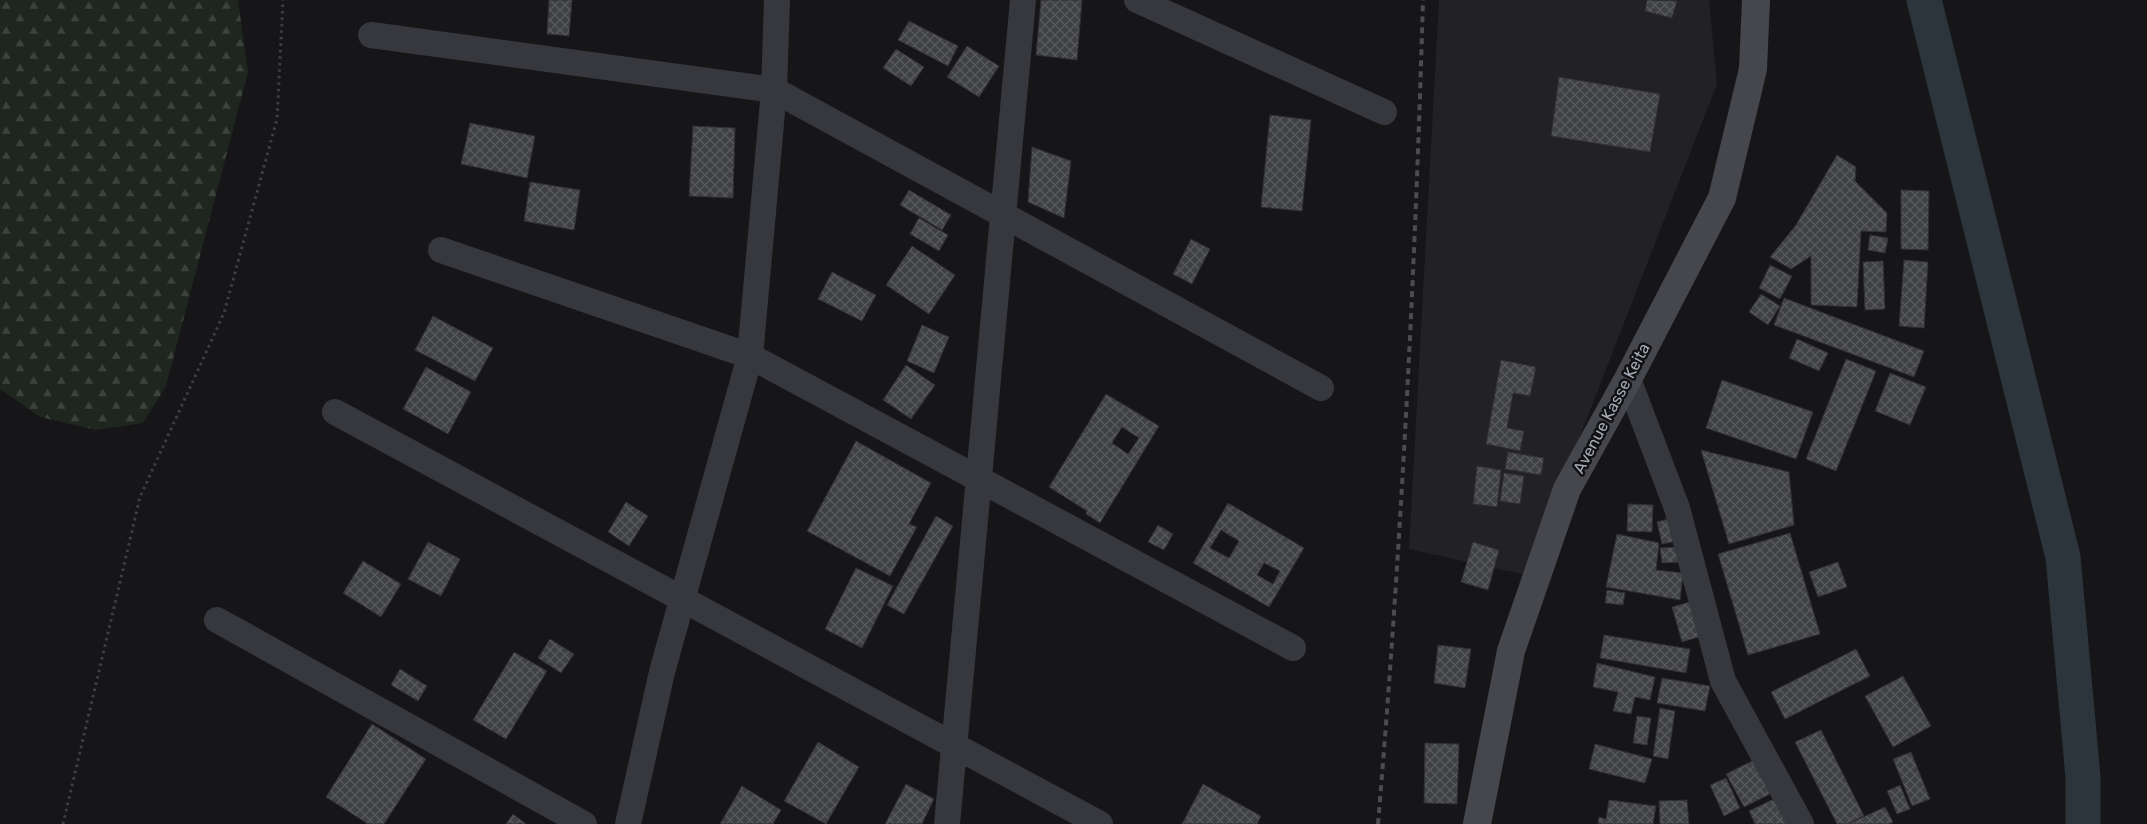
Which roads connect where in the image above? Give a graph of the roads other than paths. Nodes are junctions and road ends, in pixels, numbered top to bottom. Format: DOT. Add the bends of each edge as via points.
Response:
graph roads {
  1 [pos="777,0"];
  2 [pos="1023,0"];
  3 [pos="1137,0"];
  4 [pos="1756,0"];
  5 [pos="371,35"];
  6 [pos="774,90"];
  7 [pos="1384,112"];
  8 [pos="1004,215"];
  9 [pos="441,250"];
  10 [pos="750,356"];
  11 [pos="1628,379"];
  12 [pos="1321,388"];
  13 [pos="335,412"];
  14 [pos="979,479"];
  15 [pos="683,599"];
  16 [pos="217,620"];
  17 [pos="1293,648"];
  18 [pos="954,745"];
  19 [pos="584,824"];
  20 [pos="628,824"];
  21 [pos="947,824"];
  22 [pos="1100,824"];
  23 [pos="1477,824"];
  24 [pos="1801,824"];
  1 -- 6 [label="street"];
  2 -- 8 [label="street"];
  3 -- 7 [label="street"];
  4 -- 11 [label="main road, Avenue Kasse Keita" via="1753,69 1722,198"];
  5 -- 6 [label="street"];
  6 -- 8 [label="street"];
  6 -- 10 [label="street"];
  8 -- 12 [label="street"];
  8 -- 14 [label="street"];
  9 -- 10 [label="street"];
  10 -- 14 [label="street"];
  10 -- 15 [label="street"];
  11 -- 23 [label="main road, Avenue Kasse Keita" via="1567,489 1510,650"];
  11 -- 24 [label="street" via="1677,508 1723,681"];
  13 -- 15 [label="street"];
  14 -- 17 [label="street"];
  14 -- 18 [label="street"];
  15 -- 18 [label="street"];
  15 -- 20 [label="street" via="662,672"];
  16 -- 19 [label="street"];
  18 -- 21 [label="street"];
  18 -- 22 [label="street"];
}
